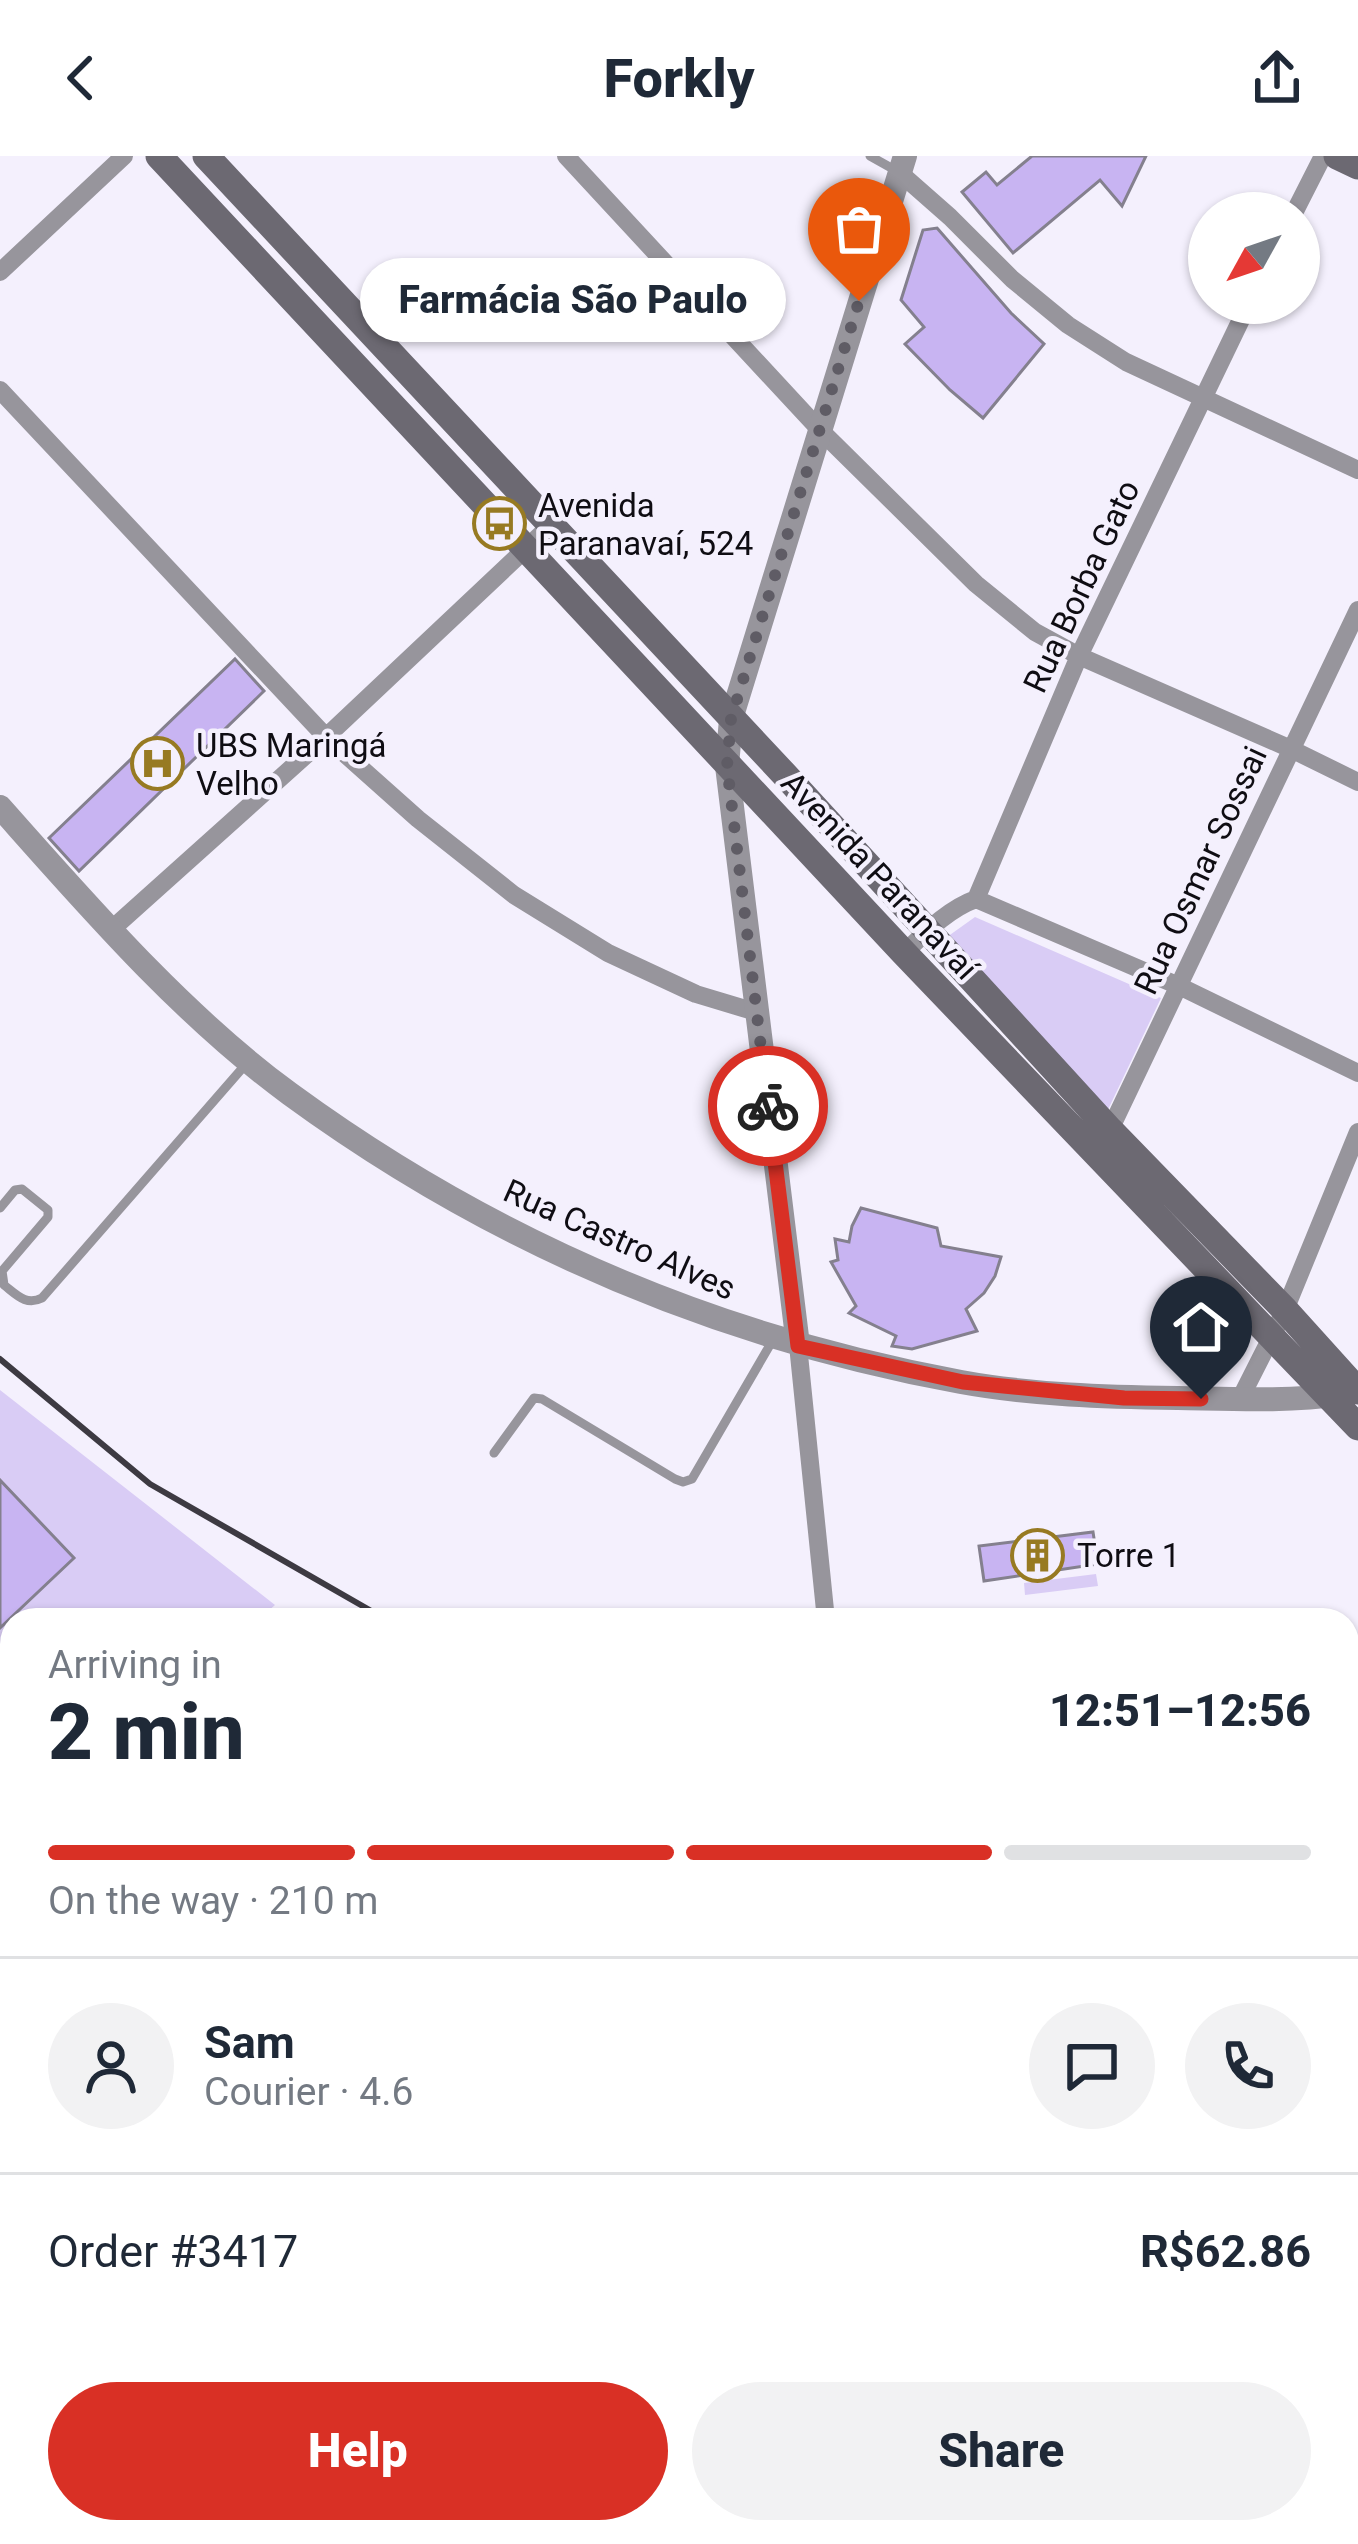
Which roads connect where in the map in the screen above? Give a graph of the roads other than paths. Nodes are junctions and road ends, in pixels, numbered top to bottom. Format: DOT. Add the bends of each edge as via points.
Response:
graph roads {
  1 [pos="124,156"];
  2 [pos="160,156"];
  3 [pos="206,156"];
  4 [pos="566,156"];
  5 [pos="870,156"];
  6 [pos="1322,156"];
  7 [pos="1337,156"];
  8 [pos="902,165"];
  9 [pos="1358,166"];
  10 [pos="1304,192"];
  11 [pos="0,272"];
  12 [pos="1239,324"];
  13 [pos="0,390"];
  14 [pos="1203,396"];
  15 [pos="818,429"];
  16 [pos="1358,470"];
  17 [pos="552,524"];
  18 [pos="527,550"];
  19 [pos="1358,610"];
  20 [pos="1079,656"];
  21 [pos="731,719"];
  22 [pos="326,737"];
  23 [pos="1291,748"];
  24 [pos="727,766"];
  25 [pos="1358,782"];
  26 [pos="0,807"];
  27 [pos="976,899"];
  28 [pos="112,929"];
  29 [pos="927,932"];
  30 [pos="904,953"];
  31 [pos="1179,986"];
  32 [pos="756,1012"];
  33 [pos="249,1060"];
  34 [pos="1358,1073"];
  35 [pos="1358,1132"];
  36 [pos="1103,1143"];
  37 [pos="0,1208"];
  38 [pos="1278,1323"];
  39 [pos="786,1342"];
  40 [pos="1358,1391"];
  41 [pos="1330,1396"];
  42 [pos="1240,1399"];
  43 [pos="1358,1427"];
  44 [pos="494,1453"];
  45 [pos="824,1608"];
  1 -- 11 [label="street"];
  2 -- 18 [label="main road, Avenida Paranavaí"];
  3 -- 17 [label="main road, Avenida Paranavaí"];
  4 -- 15 [label="street"];
  5 -- 8 [label="lane"];
  6 -- 10 [label="street"];
  7 -- 9 [label="main road"];
  8 -- 14 [label="street" via="1068,326"];
  8 -- 15 [label="street"];
  12 -- 14 [label="street, Rua Borba Gato"];
  13 -- 22 [label="street"];
  14 -- 16 [label="street"];
  14 -- 20 [label="street, Rua Borba Gato"];
  15 -- 20 [label="street" via="976,584"];
  15 -- 21 [label="street"];
  17 -- 18 [label="street"];
  17 -- 21 [label="main road, Avenida Paranavaí"];
  18 -- 22 [label="street"];
  18 -- 24 [label="main road, Avenida Paranavaí"];
  19 -- 23 [label="street, Rua Osmar Sossai"];
  20 -- 23 [label="street"];
  20 -- 27 [label="street, Rua Borba Gato"];
  21 -- 24 [label="street"];
  21 -- 29 [label="main road, Avenida Paranavaí"];
  22 -- 28 [label="street"];
  22 -- 32 [label="street" via="514,895 608,953"];
  23 -- 25 [label="street"];
  23 -- 31 [label="street, Rua Osmar Sossai"];
  24 -- 30 [label="main road, Avenida Paranavaí"];
  24 -- 32 [label="street"];
  26 -- 28 [label="street, Rua Castro Alves"];
  27 -- 29 [label="street"];
  27 -- 31 [label="street"];
  28 -- 33 [label="street, Rua Castro Alves"];
  29 -- 30 [label="street"];
  29 -- 36 [label="main road, Avenida Paranavaí"];
  30 -- 36 [label="main road, Avenida Paranavaí"];
  31 -- 34 [label="street"];
  31 -- 36 [label="street, Rua Osmar Sossai"];
  32 -- 39 [label="street"];
  33 -- 37 [label="lane" via="34,1302 4,1285 2,1271 48,1210 22,1189"];
  33 -- 39 [label="street, Rua Castro Alves" via="375,1152 558,1255"];
  35 -- 38 [label="street"];
  36 -- 38 [label="main road, Avenida Paranavaí"];
  38 -- 40 [label="main road, Avenida Paranavaí"];
  38 -- 41 [label="main road, Avenida Paranavaí"];
  38 -- 42 [label="street"];
  39 -- 42 [label="street, Rua Castro Alves" via="982,1385"];
  39 -- 44 [label="lane" via="692,1479 675,1479 542,1399 533,1398"];
  39 -- 45 [label="street"];
  40 -- 41 [label="street, Rua Castro Alves"];
  41 -- 42 [label="street, Rua Castro Alves"];
  41 -- 43 [label="main road, Avenida Paranavaí"];
}
